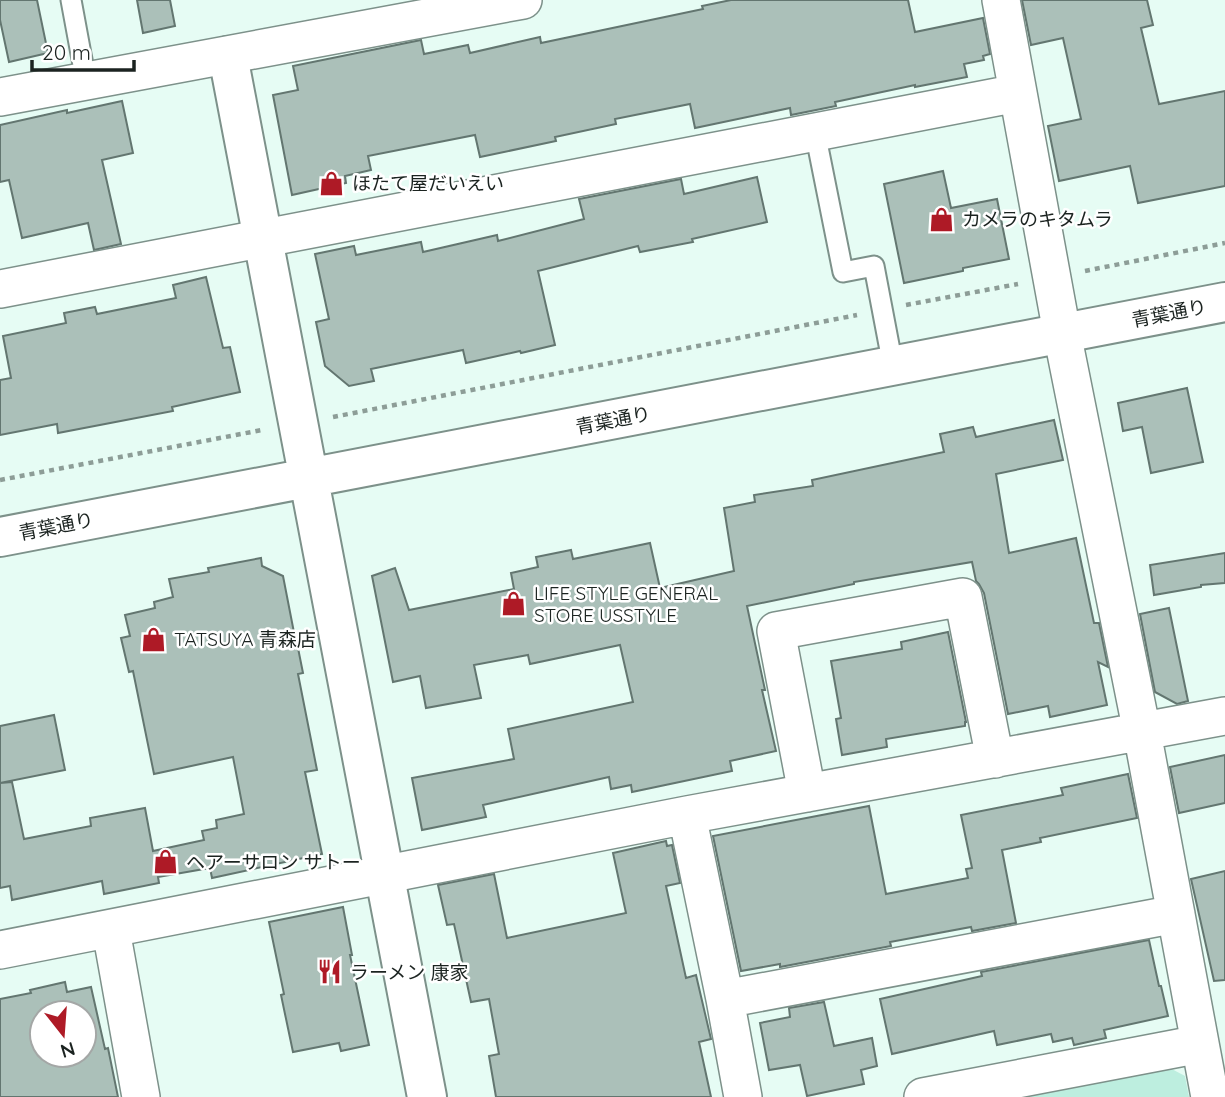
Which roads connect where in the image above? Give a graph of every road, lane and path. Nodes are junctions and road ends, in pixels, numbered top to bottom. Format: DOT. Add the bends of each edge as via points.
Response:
graph roads {
  1 [pos="71,0"];
  2 [pos="523,0"];
  3 [pos="1001,0"];
  4 [pos="476,4"];
  5 [pos="228,56"];
  6 [pos="86,81"];
  7 [pos="1018,93"];
  8 [pos="0,97"];
  9 [pos="816,132"];
  10 [pos="263,239"];
  11 [pos="1225,243"];
  12 [pos="1052,277"];
  13 [pos="0,289"];
  14 [pos="1225,302"];
  15 [pos="882,310"];
  16 [pos="1062,334"];
  17 [pos="893,366"];
  18 [pos="298,424"];
  19 [pos="308,478"];
  20 [pos="0,480"];
  21 [pos="0,537"];
  22 [pos="1225,716"];
  23 [pos="1142,732"];
  24 [pos="995,759"];
  25 [pos="807,793"];
  26 [pos="687,815"];
  27 [pos="384,875"];
  28 [pos="1176,914"];
  29 [pos="111,930"];
  30 [pos="0,950"];
  31 [pos="725,999"];
  32 [pos="1209,1050"];
  33 [pos="141,1097"];
  34 [pos="427,1097"];
  35 [pos="743,1097"];
  36 [pos="923,1097"];
  37 [pos="1210,1097"];
  1 -- 6 [label="lane"];
  2 -- 4 [label="street"];
  3 -- 7 [label="street"];
  4 -- 5 [label="street"];
  5 -- 6 [label="street"];
  5 -- 10 [label="street"];
  6 -- 8 [label="street"];
  7 -- 9 [label="street"];
  7 -- 12 [label="street"];
  9 -- 10 [label="street"];
  9 -- 15 [label="lane" via="843,272 874,266"];
  10 -- 13 [label="street"];
  10 -- 18 [label="street"];
  11 -- 12 [label="path"];
  12 -- 15 [label="path"];
  12 -- 16 [label="street"];
  14 -- 16 [label="street, 青葉通り"];
  15 -- 17 [label="lane"];
  15 -- 18 [label="path"];
  16 -- 17 [label="street, 青葉通り"];
  16 -- 23 [label="street"];
  17 -- 19 [label="street, 青葉通り"];
  18 -- 19 [label="street"];
  18 -- 20 [label="path"];
  19 -- 21 [label="street, 青葉通り"];
  19 -- 27 [label="street"];
  22 -- 23 [label="street"];
  23 -- 24 [label="street"];
  23 -- 28 [label="street"];
  24 -- 25 [label="street"];
  24 -- 25 [label="street" via="963,597 776,631"];
  25 -- 26 [label="street"];
  26 -- 27 [label="street"];
  26 -- 31 [label="street"];
  27 -- 29 [label="street"];
  27 -- 34 [label="street"];
  28 -- 31 [label="street"];
  28 -- 32 [label="street"];
  29 -- 30 [label="street"];
  29 -- 33 [label="street"];
  31 -- 35 [label="street"];
  32 -- 36 [label="street"];
  32 -- 37 [label="street"];
}
